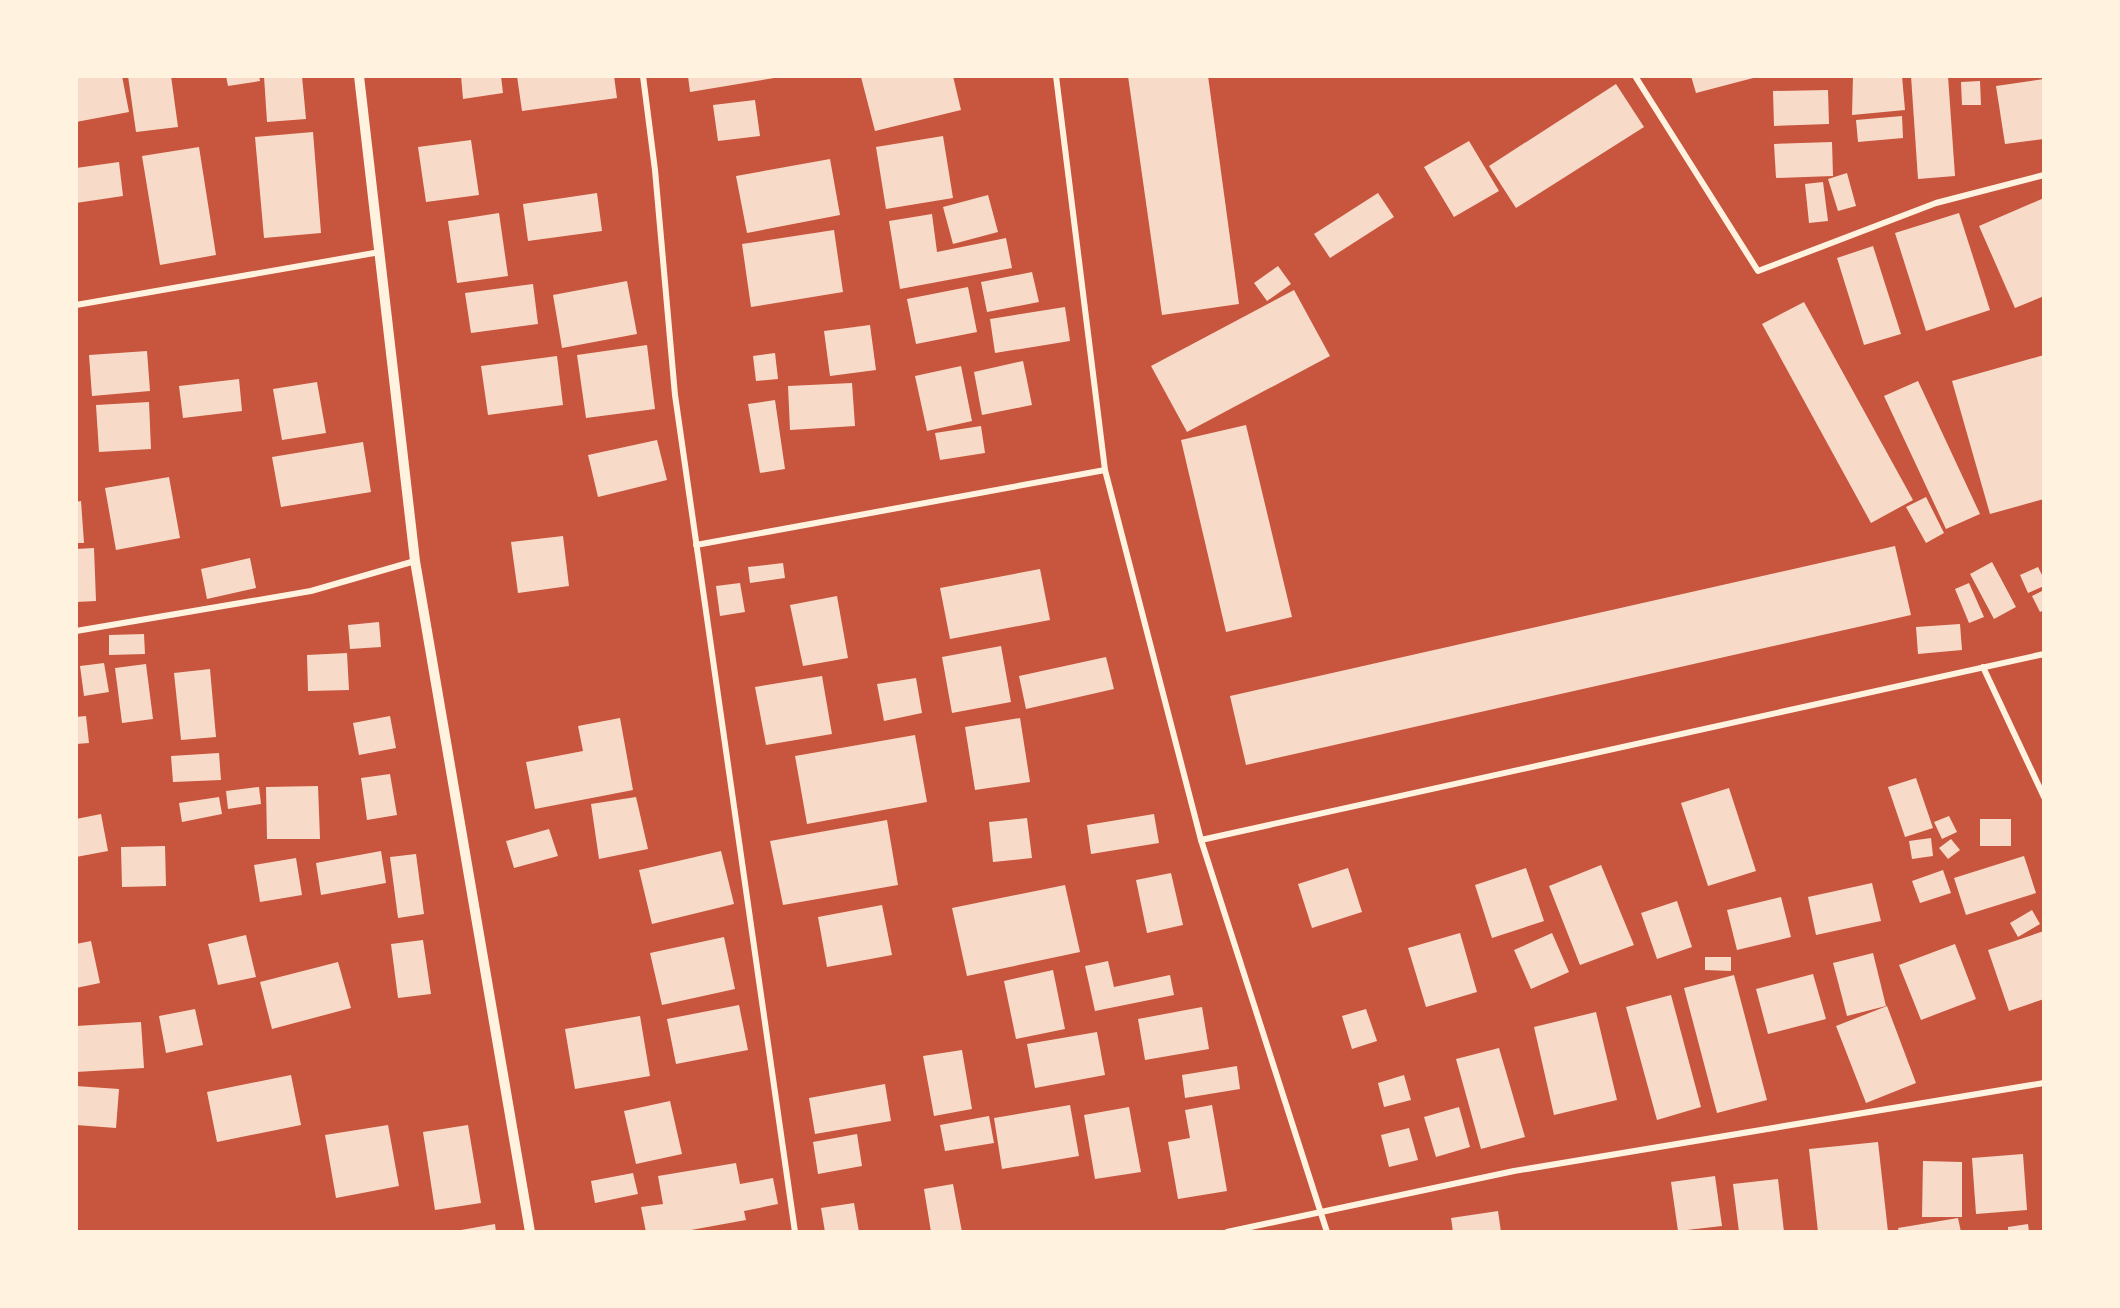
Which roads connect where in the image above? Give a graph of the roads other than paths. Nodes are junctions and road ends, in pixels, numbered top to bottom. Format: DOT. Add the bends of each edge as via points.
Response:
graph roads {
  1 [pos="359,76"];
  2 [pos="643,76"];
  3 [pos="1056,76"];
  4 [pos="1635,76"];
  5 [pos="2043,175"];
  6 [pos="381,252"];
  7 [pos="76,305"];
  8 [pos="1105,470"];
  9 [pos="696,545"];
  10 [pos="415,561"];
  11 [pos="76,631"];
  12 [pos="2043,654"];
  13 [pos="1983,667"];
  14 [pos="2043,797"];
  15 [pos="1201,840"];
  16 [pos="2043,1083"];
  17 [pos="1319,1211"];
  18 [pos="530,1232"];
  19 [pos="795,1232"];
  20 [pos="1227,1232"];
  21 [pos="1327,1232"];
  1 -- 6 [label="street"];
  2 -- 9 [label="street" via="675,395"];
  3 -- 8 [label="street"];
  4 -- 5 [label="street" via="1758,271 1935,203"];
  6 -- 7 [label="street"];
  6 -- 10 [label="street"];
  8 -- 9 [label="street"];
  8 -- 15 [label="street"];
  9 -- 19 [label="street"];
  10 -- 11 [label="street" via="311,591"];
  10 -- 18 [label="street"];
  12 -- 13 [label="street"];
  13 -- 14 [label="street"];
  13 -- 15 [label="street"];
  15 -- 17 [label="street"];
  16 -- 17 [label="street" via="1514,1171"];
  17 -- 20 [label="street"];
  17 -- 21 [label="street"];
}
